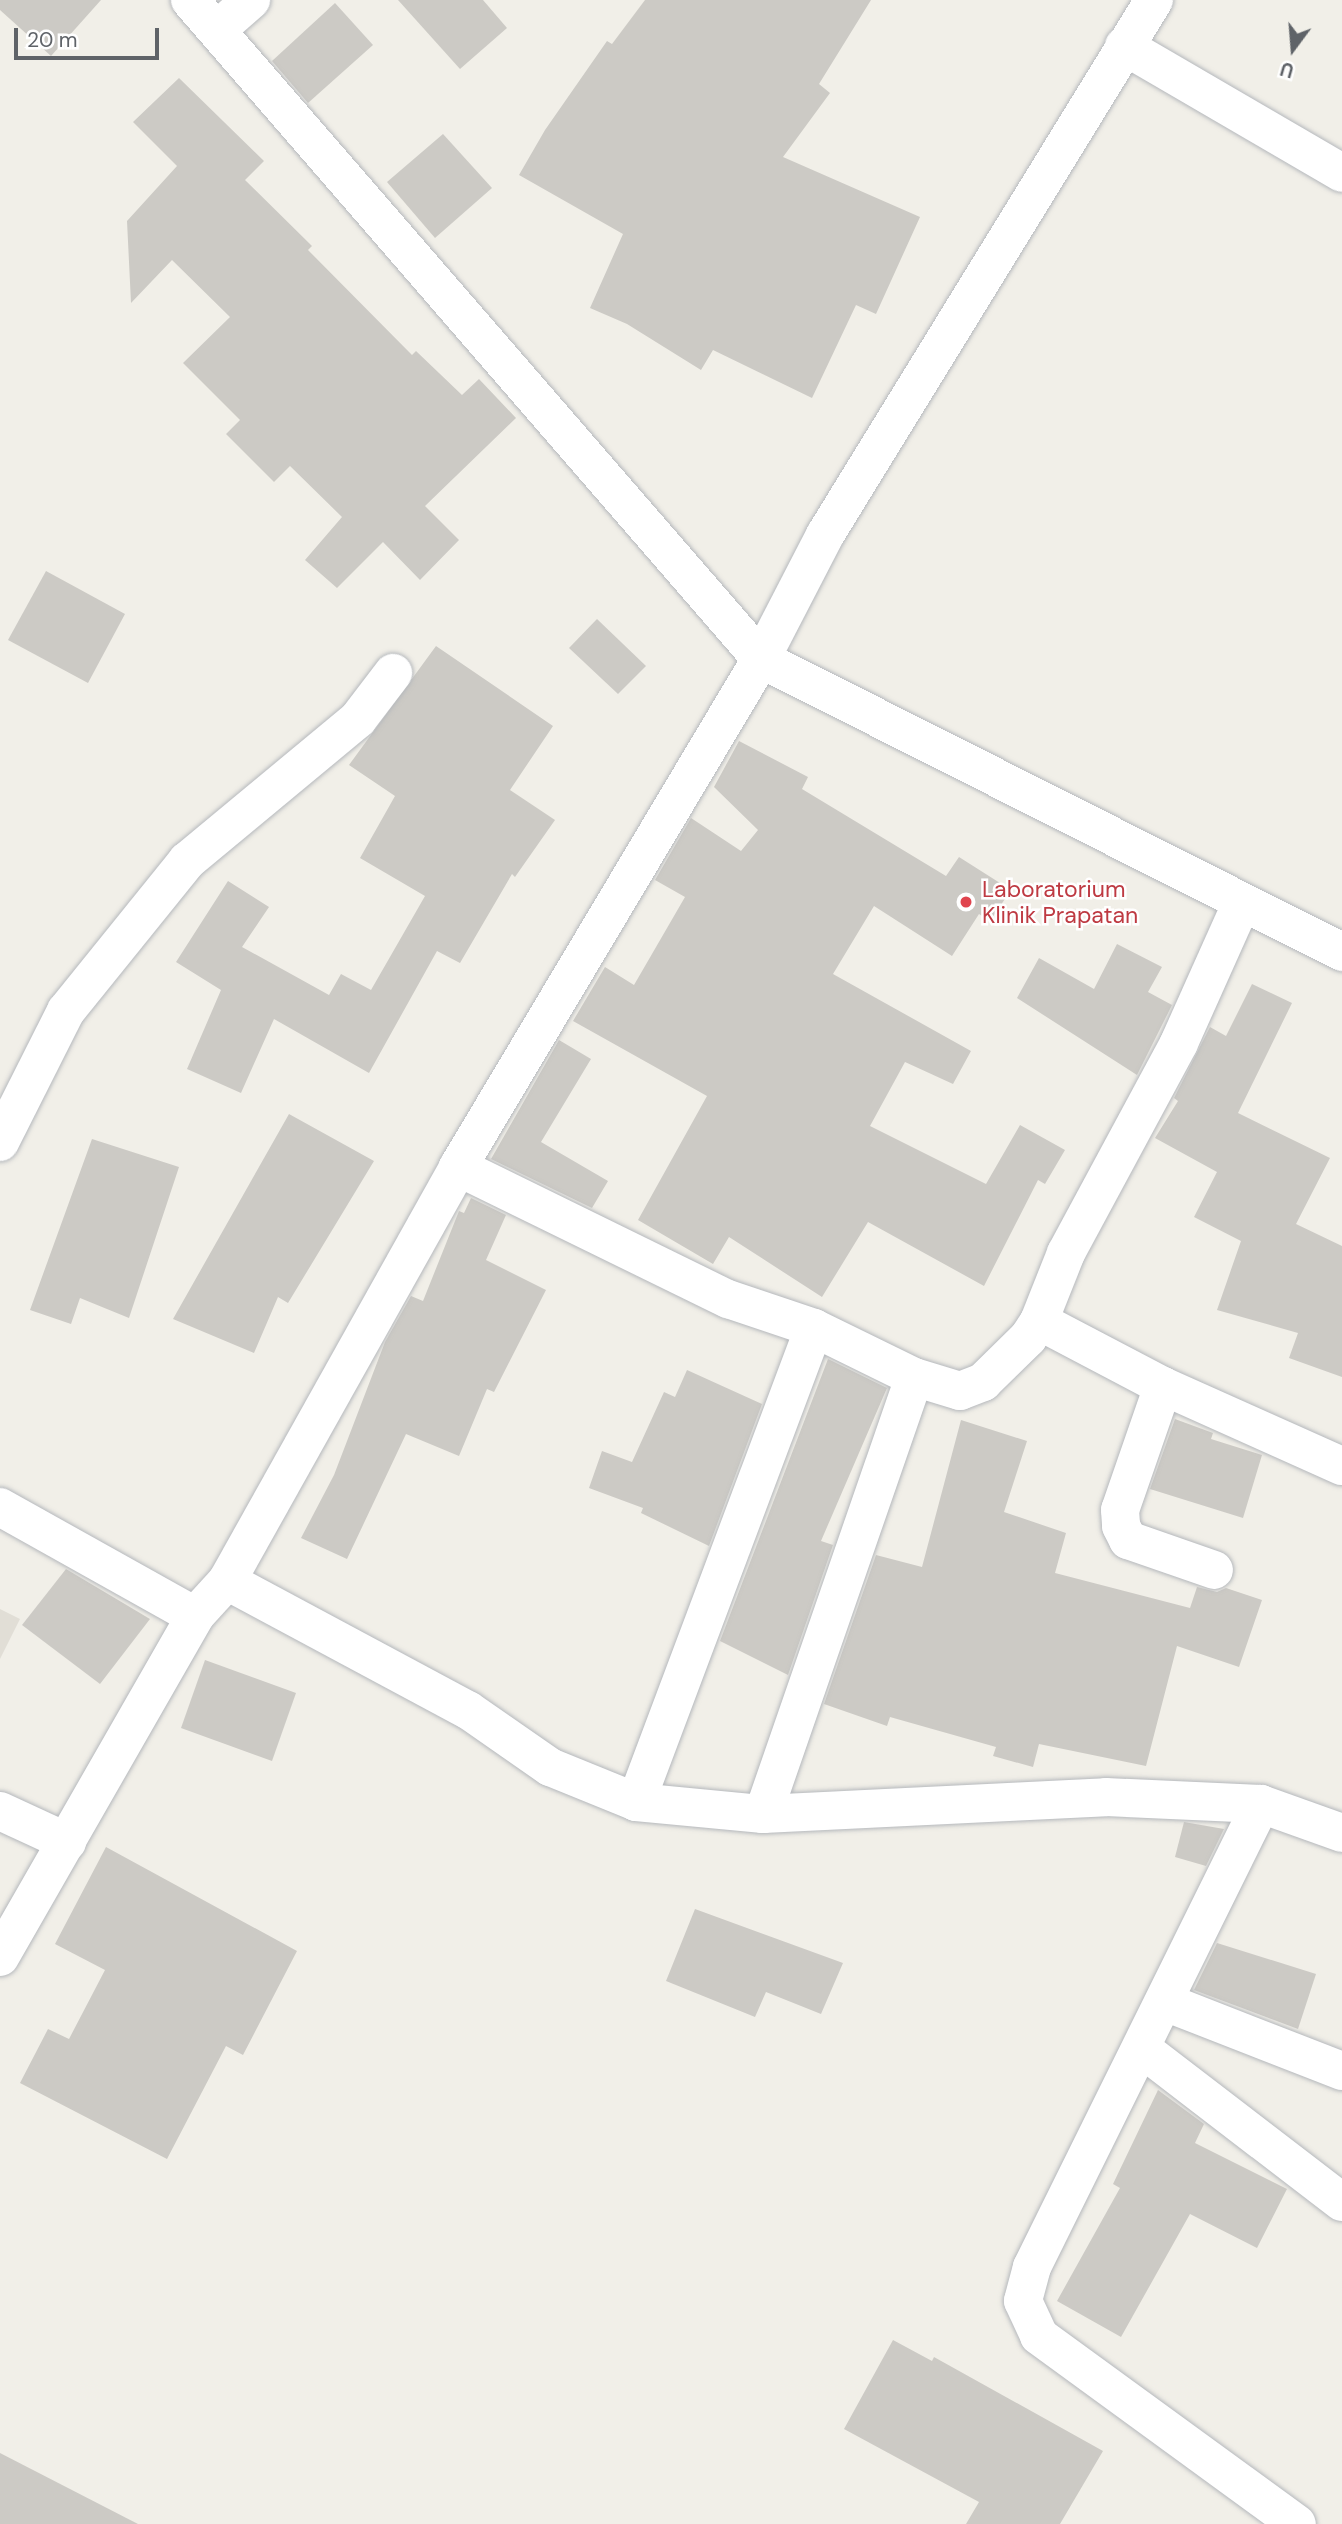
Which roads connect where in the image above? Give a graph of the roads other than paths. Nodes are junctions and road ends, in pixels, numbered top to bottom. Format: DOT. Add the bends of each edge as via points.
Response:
graph roads {
  1 [pos="190,0"];
  2 [pos="251,0"];
  3 [pos="1154,0"];
  4 [pos="218,29"];
  5 [pos="1124,46"];
  6 [pos="1342,173"];
  7 [pos="761,659"];
  8 [pos="393,673"];
  9 [pos="1242,902"];
  10 [pos="1342,953"];
  11 [pos="0,1142"];
  12 [pos="458,1167"];
  13 [pos="1038,1321"];
  14 [pos="814,1328"];
  15 [pos="914,1377"];
  16 [pos="1164,1386"];
  17 [pos="1342,1466"];
  18 [pos="0,1507"];
  19 [pos="1214,1570"];
  20 [pos="227,1581"];
  21 [pos="195,1616"];
  22 [pos="636,1802"];
  23 [pos="1261,1804"];
  24 [pos="0,1811"];
  25 [pos="763,1814"];
  26 [pos="1342,1833"];
  27 [pos="67,1842"];
  28 [pos="0,1957"];
  29 [pos="1165,2002"];
  30 [pos="1141,2048"];
  31 [pos="1342,2071"];
  32 [pos="1342,2202"];
  33 [pos="1297,2524"];
  1 -- 4 [label="street"];
  2 -- 4 [label="street"];
  3 -- 5 [label="street"];
  4 -- 7 [label="street"];
  5 -- 6 [label="street"];
  5 -- 7 [label="street" via="825,534"];
  7 -- 9 [label="street"];
  7 -- 12 [label="street"];
  8 -- 11 [label="street" via="358,719 187,861 66,1011"];
  9 -- 10 [label="street"];
  9 -- 13 [label="street" via="1168,1066 1066,1254"];
  12 -- 14 [label="street" via="728,1299"];
  12 -- 20 [label="street"];
  13 -- 15 [label="street" via="1028,1338 983,1382 960,1391"];
  13 -- 16 [label="street"];
  14 -- 15 [label="street"];
  14 -- 22 [label="street"];
  15 -- 25 [label="street"];
  16 -- 17 [label="street"];
  16 -- 19 [label="street" via="1120,1510 1121,1525 1128,1540"];
  18 -- 21 [label="street"];
  20 -- 21 [label="street"];
  20 -- 22 [label="street" via="468,1710 551,1767"];
  21 -- 27 [label="street"];
  22 -- 25 [label="street"];
  23 -- 25 [label="street" via="1106,1797"];
  23 -- 26 [label="street"];
  23 -- 29 [label="street"];
  24 -- 27 [label="street"];
  27 -- 28 [label="street"];
  29 -- 30 [label="street"];
  29 -- 31 [label="street"];
  30 -- 32 [label="street"];
  30 -- 33 [label="street" via="1032,2267 1023,2301 1039,2336"];
}
